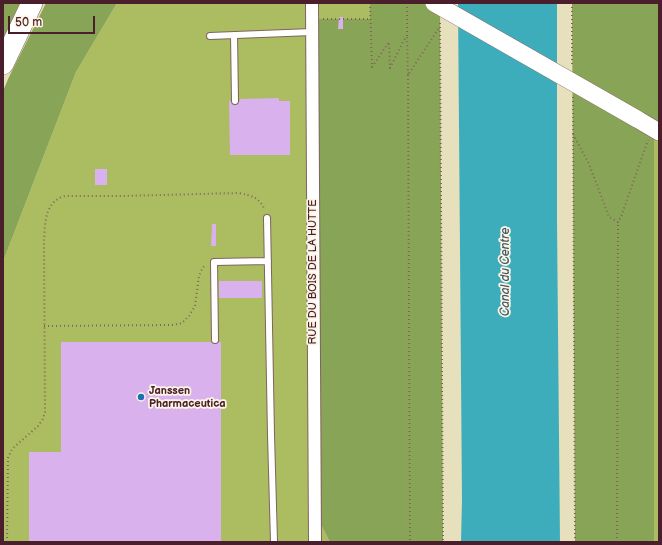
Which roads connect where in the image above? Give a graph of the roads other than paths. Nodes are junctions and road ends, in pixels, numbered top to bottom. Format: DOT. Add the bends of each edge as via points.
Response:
graph roads {
  1 [pos="32,3"];
  2 [pos="312,3"];
  3 [pos="434,3"];
  4 [pos="312,32"];
  5 [pos="234,35"];
  6 [pos="210,36"];
  7 [pos="3,64"];
  8 [pos="235,101"];
  9 [pos="657,130"];
  10 [pos="267,218"];
  11 [pos="268,261"];
  12 [pos="215,340"];
  13 [pos="274,542"];
  14 [pos="314,542"];
  1 -- 7 [label="highway"];
  2 -- 4 [label="street, RUE DU BOIS DE LA HUTTE"];
  3 -- 9 [label="street, bridge"];
  4 -- 5 [label="lane"];
  4 -- 14 [label="street, RUE DU BOIS DE LA HUTTE"];
  5 -- 6 [label="lane"];
  5 -- 8 [label="lane"];
  10 -- 11 [label="lane"];
  11 -- 12 [label="lane" via="214,262"];
  11 -- 13 [label="lane"];
}
